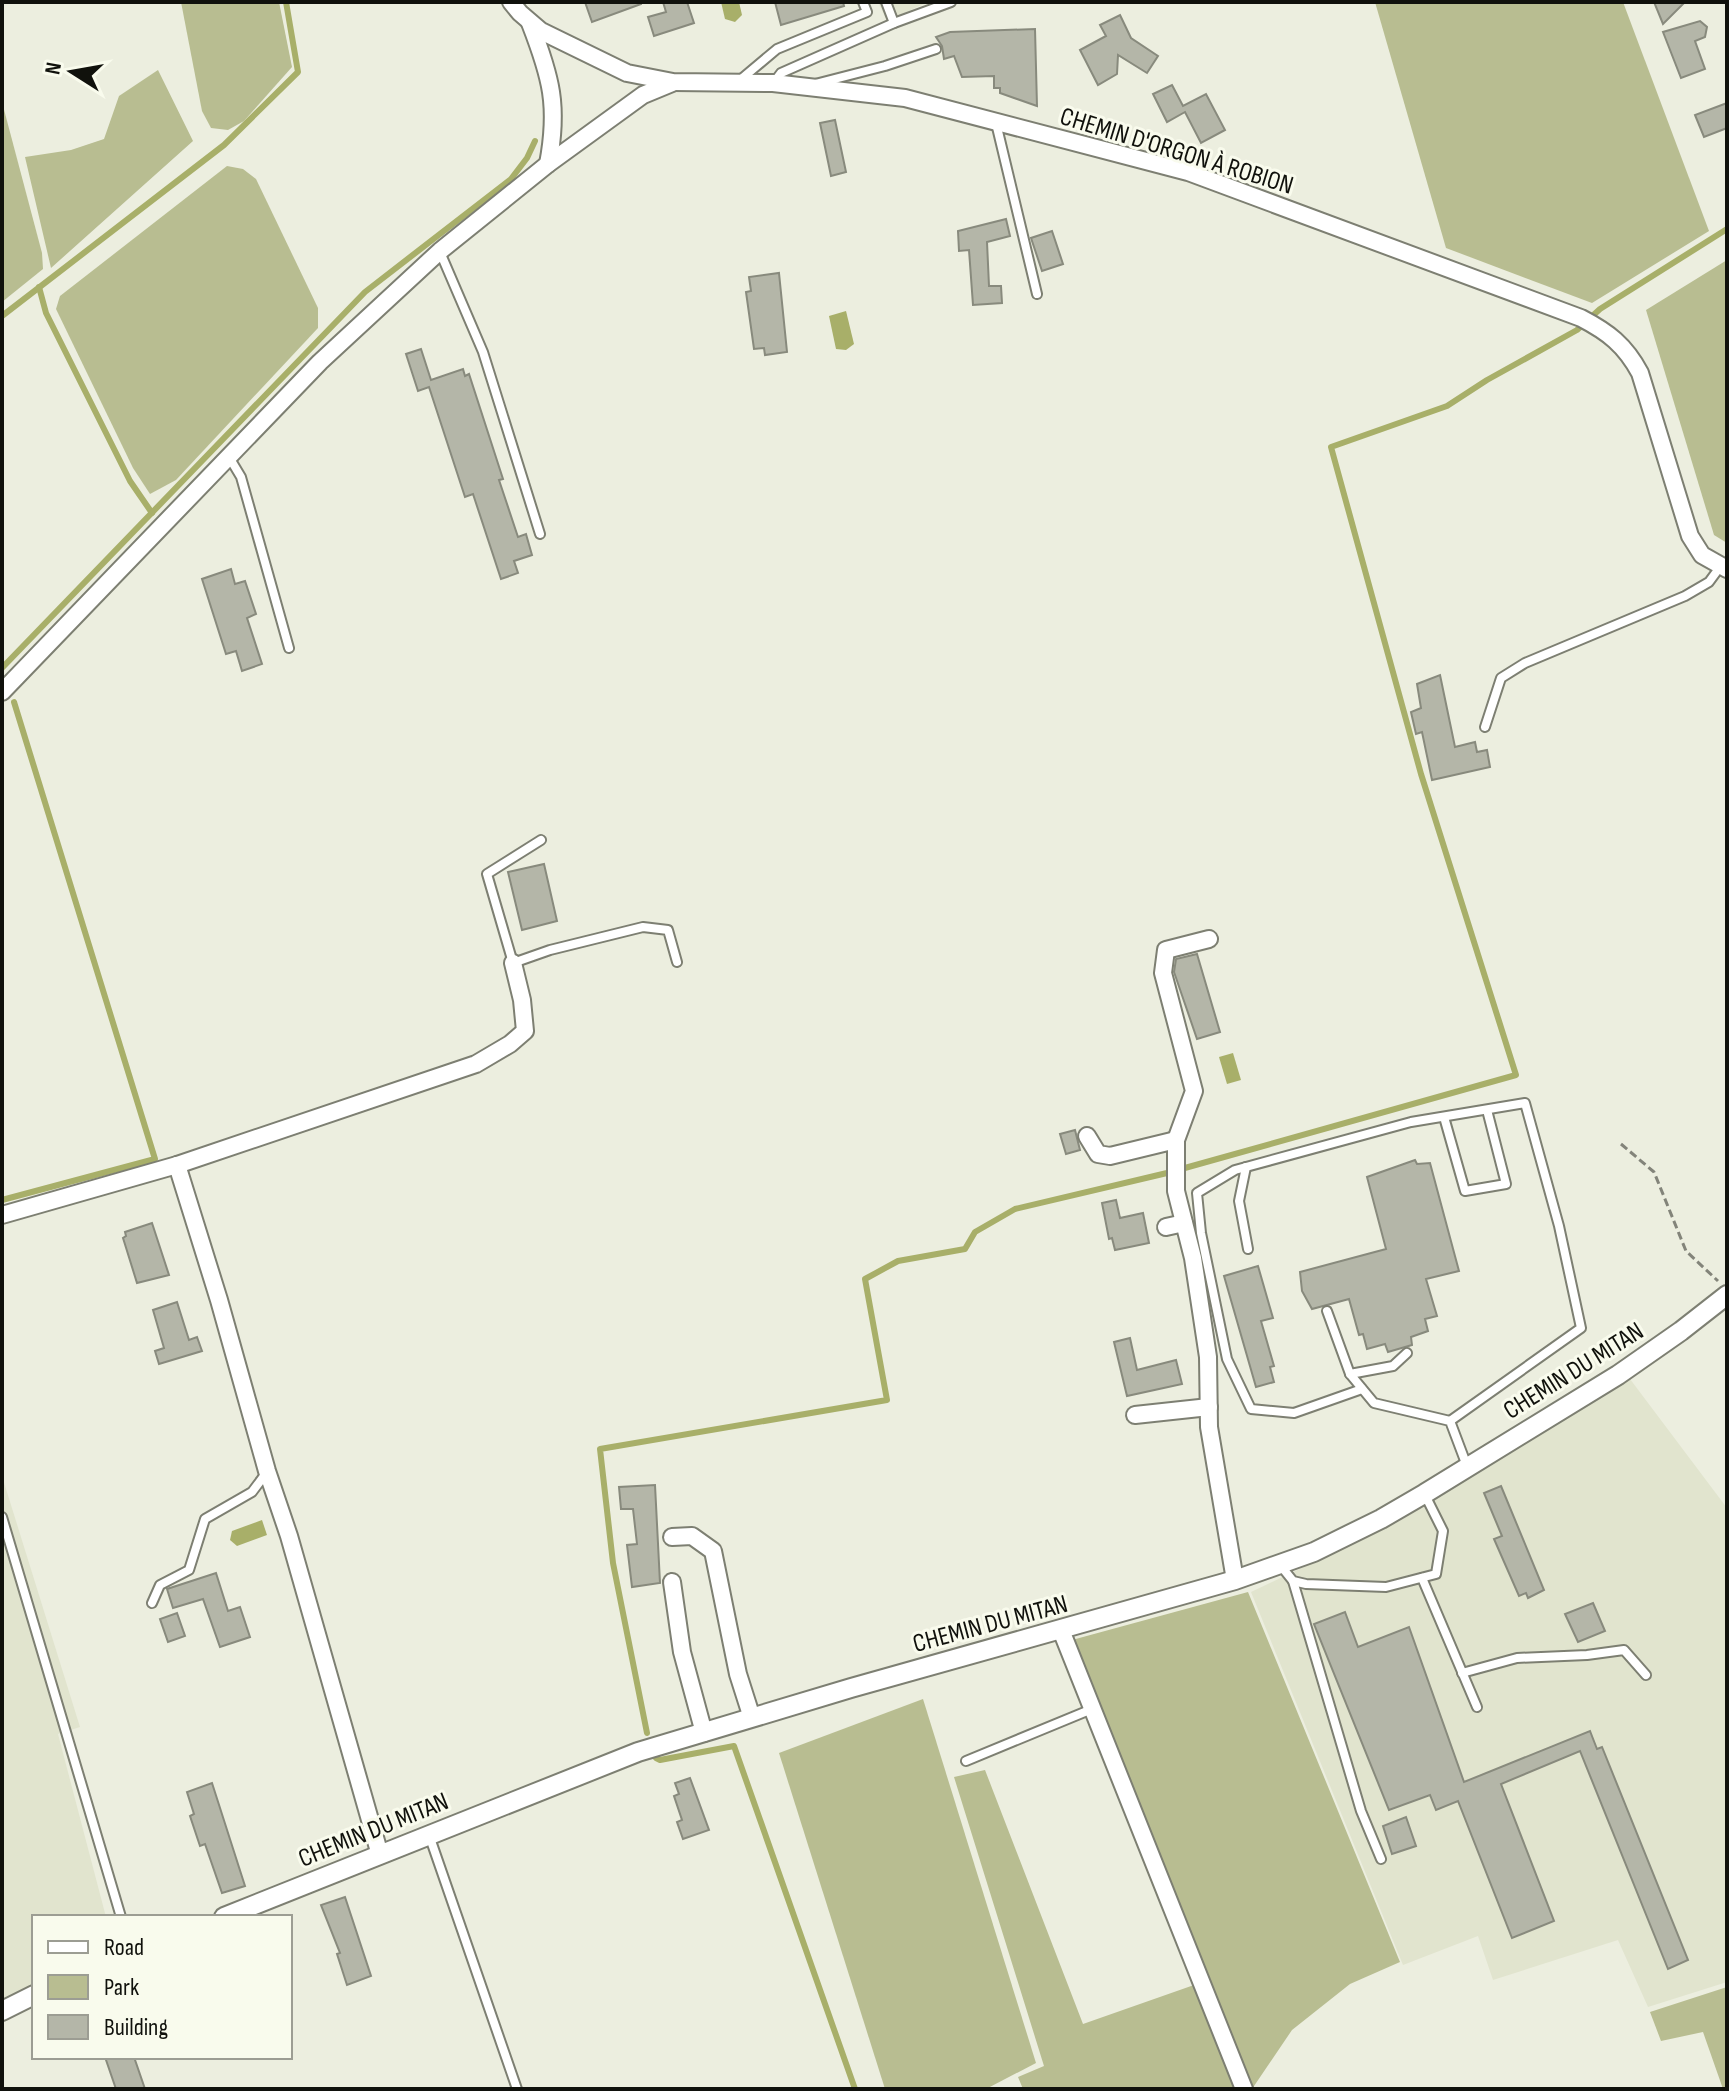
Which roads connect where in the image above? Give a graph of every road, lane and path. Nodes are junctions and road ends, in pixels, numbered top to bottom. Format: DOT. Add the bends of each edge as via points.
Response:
graph roads {
  1 [pos="511,2"];
  2 [pos="863,2"];
  3 [pos="886,2"];
  4 [pos="951,2"];
  5 [pos="529,21"];
  6 [pos="894,23"];
  7 [pos="936,49"];
  8 [pos="673,82"];
  9 [pos="737,83"];
  10 [pos="773,83"];
  11 [pos="807,86"];
  12 [pos="996,122"];
  13 [pos="548,164"];
  14 [pos="440,251"];
  15 [pos="1037,294"];
  16 [pos="229,456"];
  17 [pos="540,534"];
  18 [pos="1724,568"];
  19 [pos="289,648"];
  20 [pos="2,692"];
  21 [pos="1485,727"];
  22 [pos="541,840"];
  23 [pos="1209,939"];
  24 [pos="677,962"];
  25 [pos="513,963"];
  26 [pos="1487,1110"];
  27 [pos="1444,1117"];
  28 [pos="1087,1136"];
  29 [pos="1176,1140"];
  30 [pos="1621,1144"];
  31 [pos="177,1165"];
  32 [pos="1246,1167"];
  33 [pos="2,1215"];
  34 [pos="1184,1223"];
  35 [pos="1166,1227"];
  36 [pos="1248,1249"];
  37 [pos="1727,1292"];
  38 [pos="1327,1311"];
  39 [pos="1407,1353"];
  40 [pos="1350,1374"];
  41 [pos="1362,1389"];
  42 [pos="1209,1407"];
  43 [pos="1135,1415"];
  44 [pos="1450,1421"];
  45 [pos="1467,1467"];
  46 [pos="267,1471"];
  47 [pos="1424,1494"];
  48 [pos="2,1517"];
  49 [pos="672,1537"];
  50 [pos="1281,1566"];
  51 [pos="1422,1578"];
  52 [pos="1235,1580"];
  53 [pos="1293,1581"];
  54 [pos="672,1582"];
  55 [pos="152,1603"];
  56 [pos="1061,1630"];
  57 [pos="1462,1673"];
  58 [pos="1646,1675"];
  59 [pos="1477,1707"];
  60 [pos="1092,1709"];
  61 [pos="752,1718"];
  62 [pos="704,1733"];
  63 [pos="966,1761"];
  64 [pos="429,1835"];
  65 [pos="380,1855"];
  66 [pos="1381,1859"];
  67 [pos="120,1915"];
  68 [pos="232,1915"];
  69 [pos="32,1996"];
  70 [pos="2,2011"];
  71 [pos="517,2089"];
  72 [pos="1244,2089"];
  1 -- 5 [label="street, CHEMIN D'ORGON À ROBION"];
  2 -- 9 [label="lane" via="867,12 777,49"];
  3 -- 6 [label="lane"];
  4 -- 6 [label="lane"];
  5 -- 8 [label="street, CHEMIN D'ORGON À ROBION" via="627,73"];
  5 -- 13 [label="street" via="551,94 554,129"];
  6 -- 10 [label="lane" via="781,73"];
  7 -- 11 [label="lane"];
  8 -- 9 [label="street, CHEMIN D'ORGON À ROBION"];
  8 -- 13 [label="street" via="643,95"];
  9 -- 10 [label="street, CHEMIN D'ORGON À ROBION"];
  10 -- 11 [label="street, CHEMIN D'ORGON À ROBION"];
  11 -- 12 [label="street, CHEMIN D'ORGON À ROBION" via="905,98"];
  12 -- 15 [label="lane"];
  12 -- 18 [label="street, CHEMIN D'ORGON À ROBION" via="1250,193 1609,333 1629,352 1640,373 1690,536 1702,555"];
  13 -- 14 [label="street"];
  14 -- 16 [label="street" via="320,362"];
  14 -- 17 [label="lane" via="483,352"];
  16 -- 19 [label="lane" via="241,477"];
  16 -- 20 [label="street"];
  18 -- 21 [label="lane" via="1685,596 1501,678"];
  22 -- 25 [label="lane" via="487,874"];
  23 -- 29 [label="street" via="1166,950 1163,973 1194,1091"];
  24 -- 25 [label="lane" via="668,930 643,927"];
  25 -- 31 [label="street" via="525,1031 510,1044 476,1064"];
  26 -- 27 [label="lane"];
  26 -- 27 [label="lane" via="1506,1184 1465,1191"];
  26 -- 44 [label="lane" via="1525,1103 1581,1328"];
  27 -- 32 [label="lane"];
  28 -- 29 [label="street" via="1098,1154 1110,1156"];
  29 -- 34 [label="street" via="1176,1191"];
  30 -- 37 [label="path" via="1654,1172 1686,1251"];
  31 -- 33 [label="street"];
  31 -- 46 [label="street"];
  32 -- 36 [label="lane" via="1239,1201"];
  32 -- 41 [label="lane" via="1197,1193 1227,1359 1251,1409 1294,1413"];
  34 -- 35 [label="street"];
  34 -- 42 [label="street" via="1208,1357"];
  37 -- 45 [label="street, CHEMIN DU MITAN" via="1618,1375"];
  38 -- 40 [label="lane"];
  39 -- 40 [label="lane" via="1393,1366"];
  40 -- 41 [label="lane"];
  41 -- 44 [label="lane" via="1374,1403"];
  42 -- 43 [label="street"];
  42 -- 52 [label="street"];
  44 -- 45 [label="lane"];
  45 -- 47 [label="street, CHEMIN DU MITAN"];
  46 -- 55 [label="lane" via="252,1492 205,1519 189,1570 160,1585"];
  46 -- 65 [label="street"];
  47 -- 50 [label="street, CHEMIN DU MITAN"];
  47 -- 51 [label="lane" via="1443,1531 1436,1574"];
  48 -- 67 [label="lane"];
  49 -- 61 [label="street" via="692,1536 713,1551"];
  50 -- 52 [label="street, CHEMIN DU MITAN"];
  50 -- 53 [label="lane"];
  51 -- 53 [label="lane" via="1386,1587"];
  51 -- 57 [label="lane"];
  52 -- 56 [label="street, CHEMIN DU MITAN"];
  53 -- 66 [label="lane" via="1361,1811"];
  54 -- 62 [label="street" via="682,1652"];
  56 -- 60 [label="street"];
  56 -- 61 [label="street, CHEMIN DU MITAN"];
  57 -- 58 [label="lane" via="1517,1658 1624,1650"];
  57 -- 59 [label="lane"];
  60 -- 63 [label="lane"];
  60 -- 72 [label="street"];
  61 -- 62 [label="street, CHEMIN DU MITAN"];
  62 -- 64 [label="street, CHEMIN DU MITAN" via="638,1752"];
  64 -- 65 [label="street, CHEMIN DU MITAN"];
  64 -- 71 [label="lane"];
  65 -- 68 [label="street, CHEMIN DU MITAN"];
  69 -- 70 [label="street"];
}
